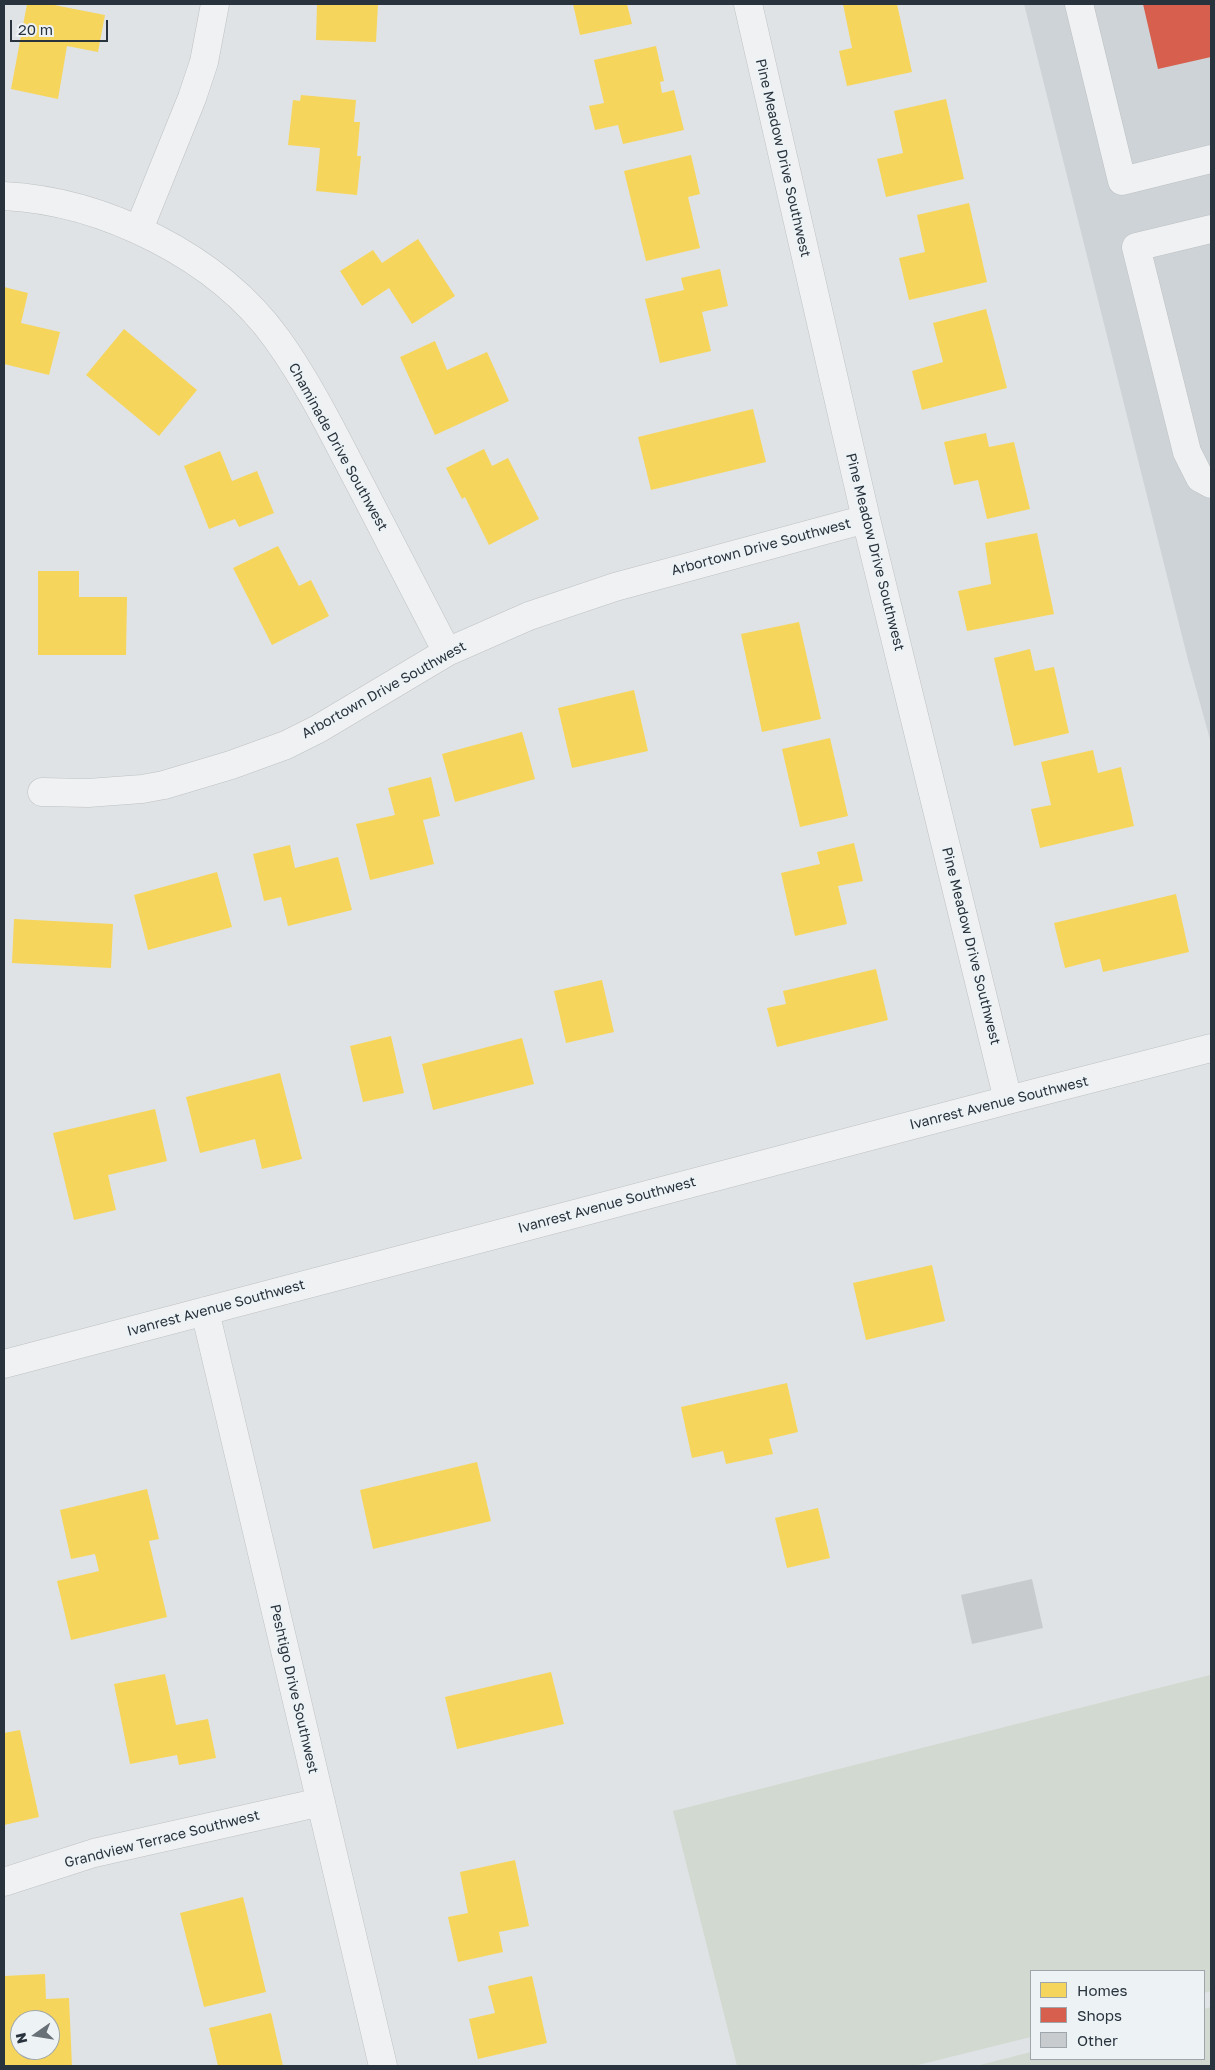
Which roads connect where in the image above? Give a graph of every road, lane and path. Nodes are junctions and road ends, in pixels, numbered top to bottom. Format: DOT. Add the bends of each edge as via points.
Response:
graph roads {
  1 [pos="215,4"];
  2 [pos="748,4"];
  3 [pos="1079,4"];
  4 [pos="1211,160"];
  5 [pos="4,196"];
  6 [pos="139,229"];
  7 [pos="1211,230"];
  8 [pos="1211,484"];
  9 [pos="866,519"];
  10 [pos="447,652"];
  11 [pos="42,792"];
  12 [pos="1211,1049"];
  13 [pos="1008,1100"];
  14 [pos="205,1311"];
  15 [pos="4,1364"];
  16 [pos="321,1802"];
  17 [pos="4,1882"];
  18 [pos="383,2066"];
  1 -- 6 [label="street" via="196,89"];
  2 -- 9 [label="street, Pine Meadow Drive Southwest"];
  3 -- 4 [label="street" via="1122,181"];
  5 -- 6 [label="street, Chaminade Drive Southwest" via="51,202"];
  6 -- 10 [label="street, Chaminade Drive Southwest" via="175,248 228,288 276,338 321,409"];
  7 -- 8 [label="street" via="1136,247 1187,452 1200,478"];
  9 -- 10 [label="street, Arbortown Drive Southwest" via="570,601"];
  9 -- 13 [label="street, Pine Meadow Drive Southwest"];
  10 -- 11 [label="street, Arbortown Drive Southwest" via="318,729 240,762 142,789"];
  12 -- 13 [label="street, Ivanrest Avenue Southwest"];
  13 -- 14 [label="street, Ivanrest Avenue Southwest"];
  14 -- 15 [label="street, Ivanrest Avenue Southwest"];
  14 -- 16 [label="street, Peshtigo Drive Southwest"];
  16 -- 17 [label="street, Grandview Terrace Southwest" via="94,1853"];
  16 -- 18 [label="street, Peshtigo Drive Southwest"];
}
